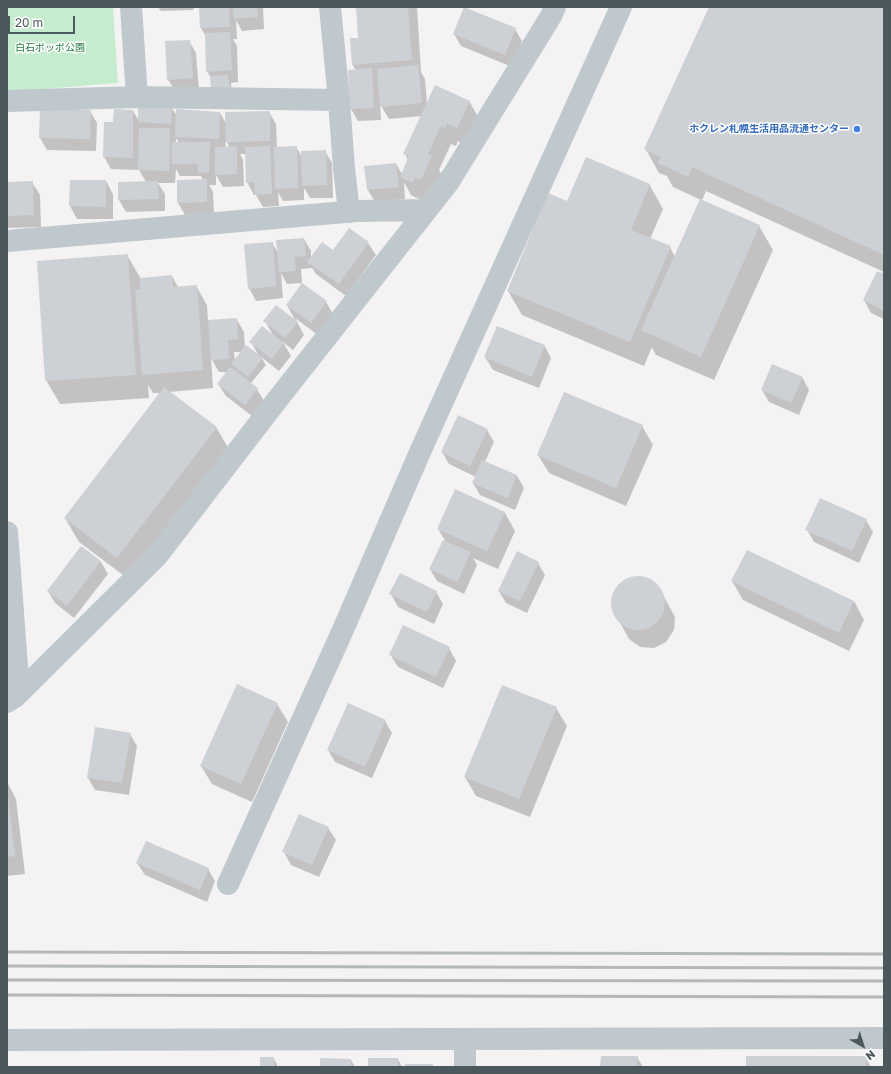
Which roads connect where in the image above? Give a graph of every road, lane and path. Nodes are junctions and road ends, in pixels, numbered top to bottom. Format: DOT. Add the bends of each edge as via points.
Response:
graph roads {
  1 [pos="131,7"];
  2 [pos="330,7"];
  3 [pos="555,7"];
  4 [pos="621,7"];
  5 [pos="137,97"];
  6 [pos="339,100"];
  7 [pos="7,101"];
  8 [pos="426,210"];
  9 [pos="349,212"];
  10 [pos="7,241"];
  11 [pos="7,532"];
  12 [pos="13,698"];
  13 [pos="228,884"];
  14 [pos="884,1038"];
  15 [pos="465,1039"];
  16 [pos="7,1040"];
  17 [pos="465,1067"];
  1 -- 5 [label="street"];
  2 -- 6 [label="street"];
  3 -- 8 [label="street" via="448,183"];
  4 -- 13 [label="street"];
  5 -- 6 [label="street"];
  5 -- 7 [label="street"];
  6 -- 9 [label="street"];
  8 -- 9 [label="street"];
  8 -- 12 [label="street" via="157,556"];
  9 -- 10 [label="street"];
  11 -- 12 [label="street"];
  14 -- 15 [label="street"];
  15 -- 16 [label="street"];
  15 -- 17 [label="street"];
}
